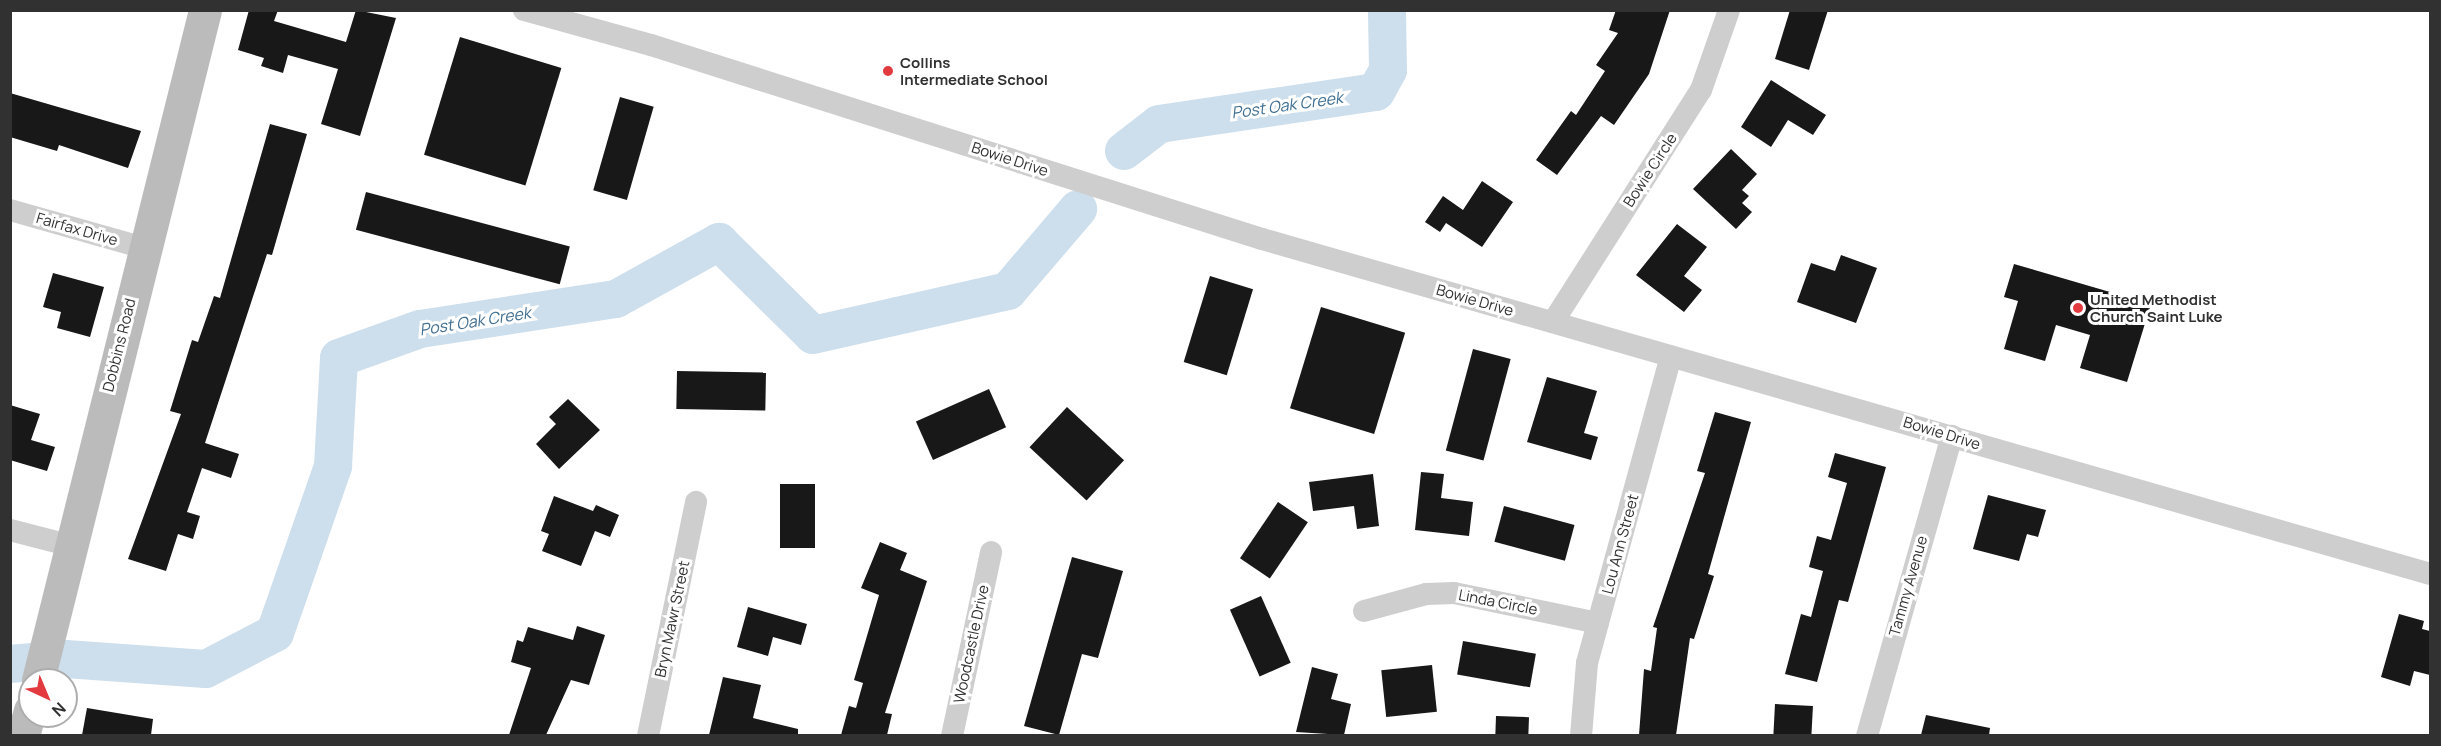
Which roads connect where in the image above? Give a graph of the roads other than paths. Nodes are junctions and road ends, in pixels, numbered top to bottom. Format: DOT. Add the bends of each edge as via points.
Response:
graph roads {
  1 [pos="205,10"];
  2 [pos="524,10"];
  3 [pos="1729,10"];
  4 [pos="10,210"];
  5 [pos="144,248"];
  6 [pos="1553,322"];
  7 [pos="1671,356"];
  8 [pos="1952,436"];
  9 [pos="696,502"];
  10 [pos="10,530"];
  11 [pos="68,546"];
  12 [pos="991,552"];
  13 [pos="2430,574"];
  14 [pos="1364,611"];
  15 [pos="1598,622"];
  16 [pos="41,668"];
  17 [pos="648,735"];
  18 [pos="952,735"];
  19 [pos="1581,735"];
  20 [pos="1867,735"];
  1 -- 5 [label="street, Dobbins Road"];
  2 -- 6 [label="street, Bowie Drive" via="651,45 1262,239"];
  3 -- 6 [label="street, Bowie Circle" via="1701,90"];
  4 -- 5 [label="street, Fairfax Drive"];
  5 -- 11 [label="street, Dobbins Road"];
  6 -- 7 [label="street, Bowie Drive"];
  7 -- 8 [label="street, Bowie Drive"];
  7 -- 15 [label="street, Lou Ann Street"];
  8 -- 13 [label="street, Bowie Drive"];
  8 -- 20 [label="street, Tammy Avenue"];
  9 -- 17 [label="street, Bryn Mawr Street"];
  10 -- 11 [label="street"];
  11 -- 16 [label="street, Dobbins Road"];
  12 -- 18 [label="street, Woodcastle Drive"];
  14 -- 15 [label="street, Linda Circle" via="1426,594 1454,593"];
  15 -- 19 [label="street, Lou Ann Street" via="1587,663"];
}
